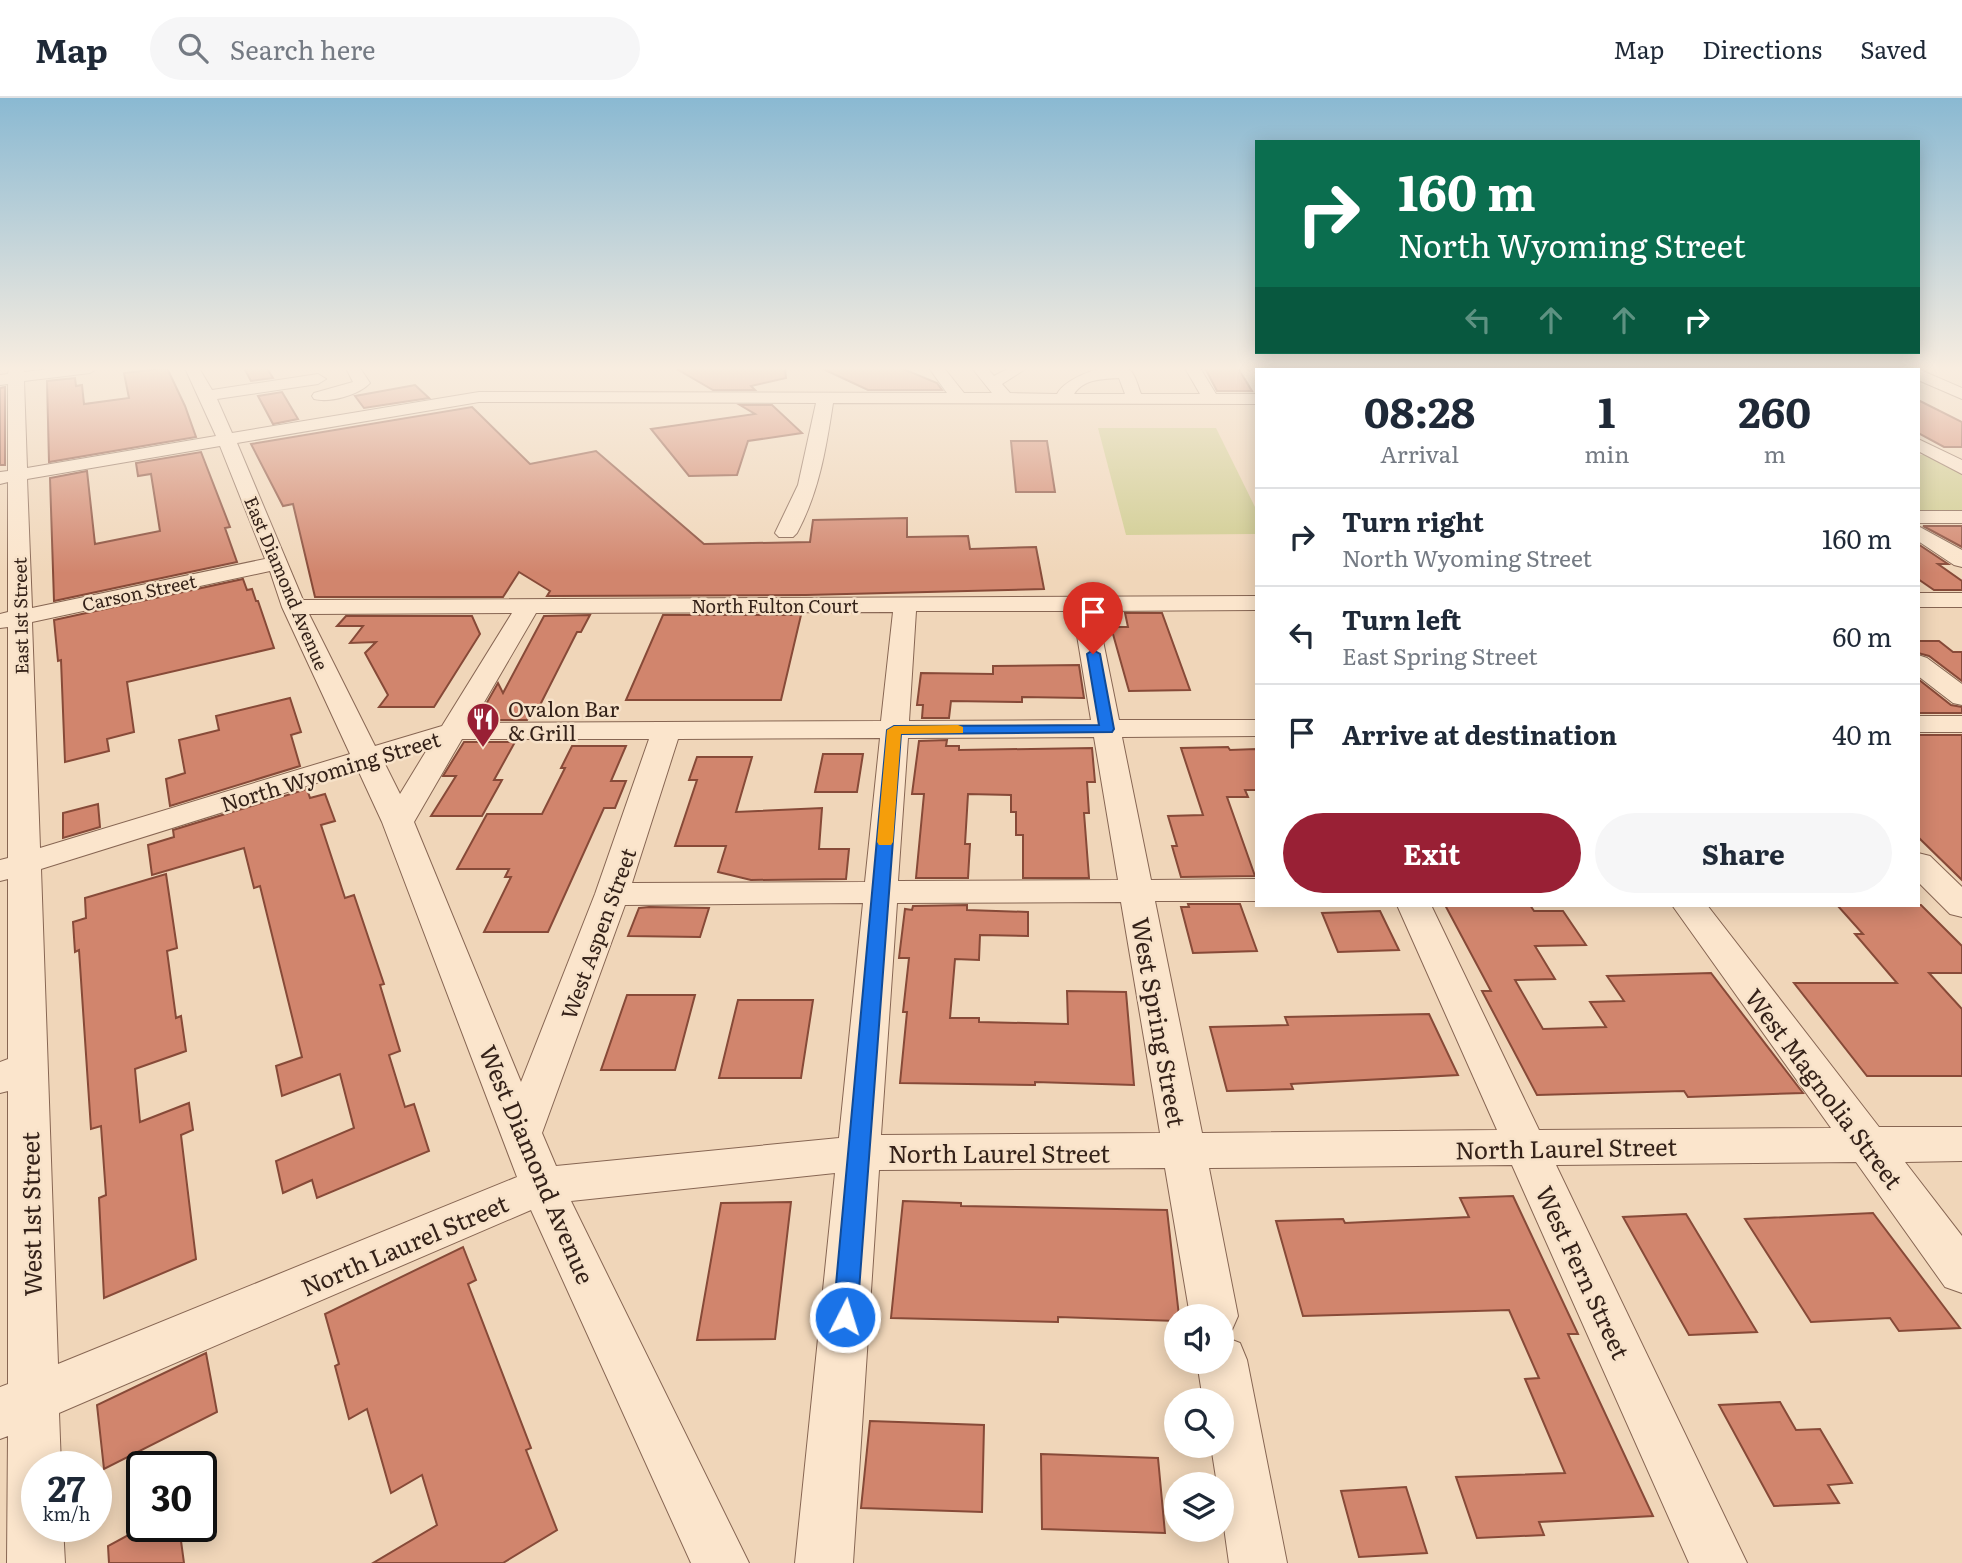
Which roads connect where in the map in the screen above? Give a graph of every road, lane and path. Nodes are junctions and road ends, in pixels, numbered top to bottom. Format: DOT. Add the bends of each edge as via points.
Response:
graph roads {
  1 [pos="10,436"];
  2 [pos="225,436"];
  3 [pos="264,436"];
  4 [pos="820,436"];
  5 [pos="228,444"];
  6 [pos="1922,448"];
  7 [pos="1962,450"];
  8 [pos="1962,468"];
  9 [pos="12,478"];
  10 [pos="1920,517"];
  11 [pos="1962,517"];
  12 [pos="786,533"];
  13 [pos="1920,533"];
  14 [pos="10,537"];
  15 [pos="1962,560"];
  16 [pos="278,563"];
  17 [pos="1920,600"];
  18 [pos="1962,600"];
  19 [pos="1255,603"];
  20 [pos="1084,604"];
  21 [pos="905,605"];
  22 [pos="528,606"];
  23 [pos="294,607"];
  24 [pos="10,619"];
  25 [pos="1920,665"];
  26 [pos="1962,697"];
  27 [pos="1920,724"];
  28 [pos="1962,724"];
  29 [pos="1255,728"];
  30 [pos="1107,729"];
  31 [pos="894,730"];
  32 [pos="11,731"];
  33 [pos="454,731"];
  34 [pos="666,731"];
  35 [pos="368,759"];
  36 [pos="398,822"];
  37 [pos="12,868"];
  38 [pos="1255,890"];
  39 [pos="1136,891"];
  40 [pos="881,892"];
  41 [pos="612,894"];
  42 [pos="1415,907"];
  43 [pos="1690,907"];
  44 [pos="14,1073"];
  45 [pos="522,1132"];
  46 [pos="1867,1144"];
  47 [pos="1962,1144"];
  48 [pos="1526,1147"];
  49 [pos="1184,1150"];
  50 [pos="859,1153"];
  51 [pos="542,1186"];
  52 [pos="1962,1272"];
  53 [pos="1211,1304"];
  54 [pos="1224,1374"];
  55 [pos="17,1406"];
  56 [pos="36,1563"];
  57 [pos="720,1563"];
  58 [pos="824,1563"];
  59 [pos="1258,1563"];
  60 [pos="1718,1563"];
  1 -- 9 [label="street, East 1st Street"];
  2 -- 5 [label="street, East Diamond Avenue"];
  3 -- 5 [label="street"];
  4 -- 12 [label="street" via="798,514"];
  5 -- 9 [label="street"];
  5 -- 16 [label="street, East Diamond Avenue"];
  6 -- 7 [label="street"];
  6 -- 8 [label="street"];
  9 -- 14 [label="street, East 1st Street"];
  10 -- 11 [label="street"];
  13 -- 15 [label="street"];
  14 -- 24 [label="street, East 1st Street"];
  16 -- 23 [label="street, East Diamond Avenue"];
  16 -- 24 [label="street, Carson Street"];
  17 -- 18 [label="street"];
  19 -- 20 [label="street, North Fulton Court"];
  20 -- 21 [label="street, North Fulton Court"];
  20 -- 30 [label="street, West Spring Street"];
  21 -- 22 [label="street, North Fulton Court"];
  21 -- 31 [label="street"];
  22 -- 23 [label="street, North Fulton Court"];
  22 -- 33 [label="street"];
  23 -- 35 [label="street, East Diamond Avenue"];
  24 -- 32 [label="street, East 1st Street"];
  25 -- 26 [label="street"];
  27 -- 28 [label="street"];
  29 -- 30 [label="street, North Wyoming Street"];
  30 -- 31 [label="street, North Wyoming Street"];
  30 -- 39 [label="street, West Spring Street"];
  31 -- 34 [label="street, North Wyoming Street"];
  31 -- 40 [label="street"];
  32 -- 37 [label="street, East 1st Street"];
  33 -- 34 [label="street, North Wyoming Street"];
  33 -- 35 [label="street, North Wyoming Street"];
  33 -- 36 [label="street"];
  34 -- 41 [label="street, West Aspen Street"];
  35 -- 36 [label="street, West Diamond Avenue"];
  35 -- 37 [label="street, North Wyoming Street"];
  36 -- 45 [label="street, West Diamond Avenue"];
  37 -- 44 [label="street, West 1st Street"];
  38 -- 39 [label="street"];
  39 -- 40 [label="street"];
  39 -- 49 [label="street, West Spring Street"];
  40 -- 41 [label="street"];
  40 -- 50 [label="street"];
  41 -- 45 [label="street, West Aspen Street"];
  42 -- 48 [label="street, West Fern Street"];
  43 -- 46 [label="street, West Magnolia Street"];
  44 -- 55 [label="street, West 1st Street"];
  45 -- 51 [label="street, West Diamond Avenue"];
  46 -- 47 [label="street, North Laurel Street"];
  46 -- 48 [label="street, North Laurel Street"];
  46 -- 52 [label="street, West Magnolia Street"];
  48 -- 49 [label="street, North Laurel Street"];
  48 -- 60 [label="street, West Fern Street"];
  49 -- 50 [label="street, North Laurel Street"];
  49 -- 53 [label="street, West Spring Street"];
  50 -- 51 [label="street, North Laurel Street"];
  50 -- 58 [label="street"];
  51 -- 55 [label="street, North Laurel Street"];
  51 -- 57 [label="street, West Diamond Avenue"];
  54 -- 59 [label="street"];
  55 -- 56 [label="street, West 1st Street"];
}
